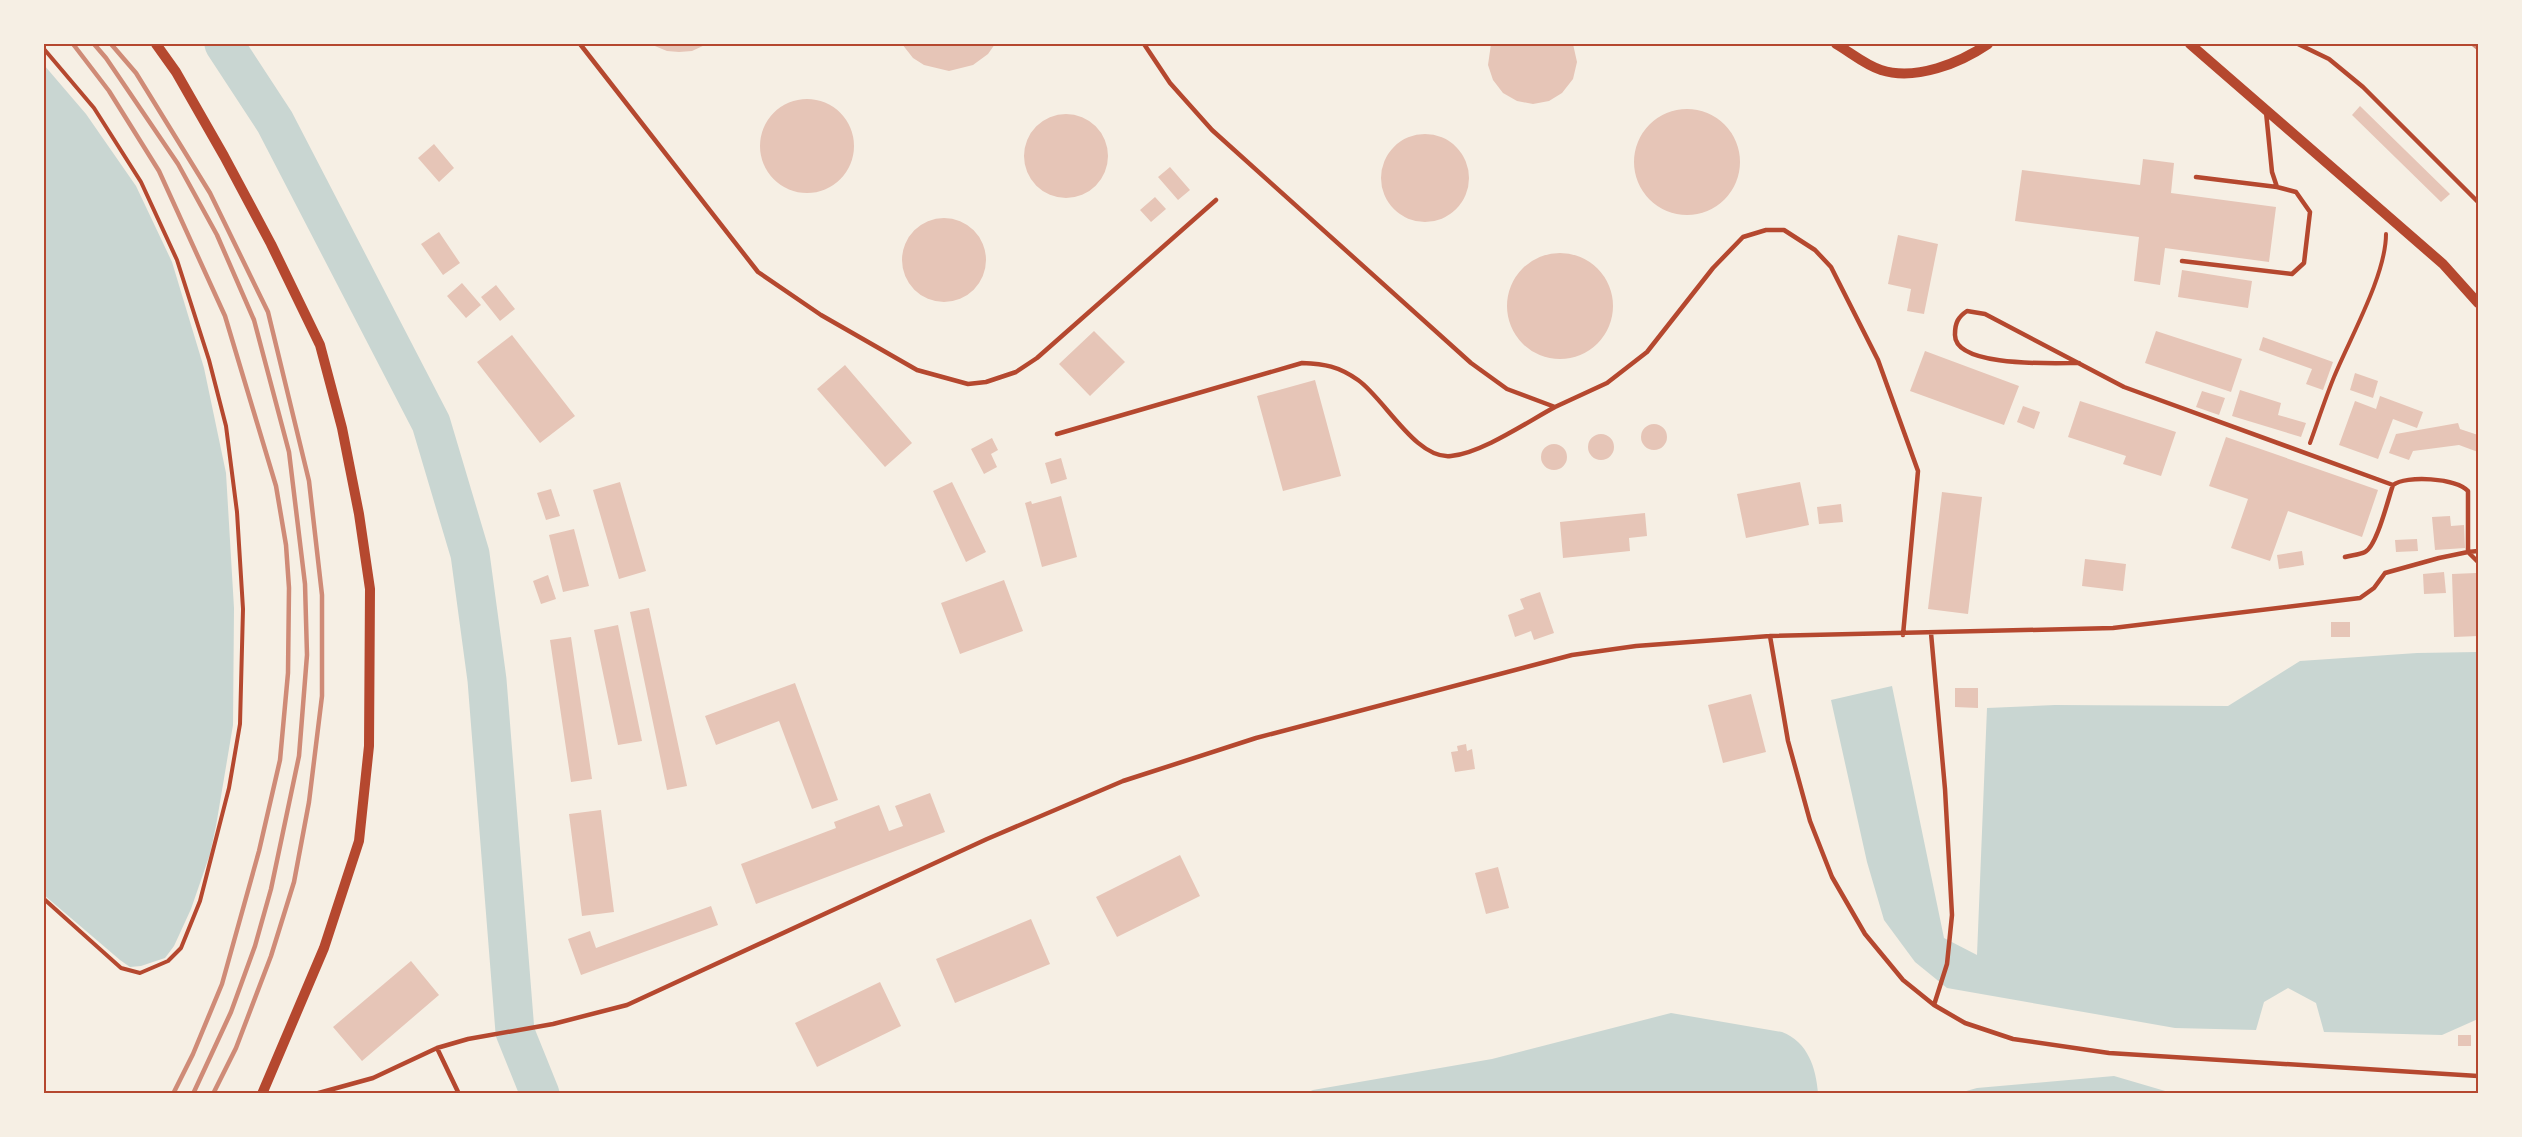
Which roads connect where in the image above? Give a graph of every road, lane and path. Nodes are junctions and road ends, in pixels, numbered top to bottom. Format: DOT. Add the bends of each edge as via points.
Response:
graph roads {
  1 [pos="156,44"];
  2 [pos="580,44"];
  3 [pos="1144,44"];
  4 [pos="1836,44"];
  5 [pos="1988,44"];
  6 [pos="2190,44"];
  7 [pos="2298,44"];
  8 [pos="44,49"];
  9 [pos="2266,110"];
  10 [pos="2196,177"];
  11 [pos="2277,187"];
  12 [pos="1216,200"];
  13 [pos="2478,202"];
  14 [pos="2386,214"];
  15 [pos="2182,261"];
  16 [pos="2478,303"];
  17 [pos="2079,363"];
  18 [pos="1555,407"];
  19 [pos="1058,434"];
  20 [pos="2306,455"];
  21 [pos="2392,485"];
  22 [pos="2478,551"];
  23 [pos="2468,552"];
  24 [pos="2345,557"];
  25 [pos="2478,562"];
  26 [pos="1931,633"];
  27 [pos="1903,635"];
  28 [pos="1770,636"];
  29 [pos="44,899"];
  30 [pos="1934,1005"];
  31 [pos="437,1048"];
  32 [pos="2478,1076"];
  33 [pos="262,1094"];
  34 [pos="315,1094"];
  35 [pos="459,1094"];
  1 -- 33 [label="street" via="224,156 320,345 342,428 370,589 369,746 359,841 324,948"];
  2 -- 12 [label="lane" via="758,272 821,315 916,370 968,384 1016,372 1037,358"];
  3 -- 18 [label="lane" via="1170,83 1212,130 1471,363 1507,388"];
  4 -- 5 [label="street" via="1879,70 1900,74 1934,69"];
  6 -- 9 [label="street"];
  7 -- 13 [label="lane" via="2329,59 2363,87"];
  8 -- 29 [label="path" via="94,108 135,172 177,260 226,426 243,609 240,724 229,788 200,901 181,948 168,961 140,973 121,968"];
  9 -- 11 [label="lane"];
  9 -- 14 [label="street"];
  10 -- 11 [label="lane"];
  11 -- 15 [label="lane" via="2296,192 2310,212 2304,263 2292,274"];
  14 -- 16 [label="street" via="2443,264"];
  14 -- 20 [label="path" via="2386,246 2377,274"];
  17 -- 17 [label="lane" via="1985,314 1967,310 1959,316 1955,327 1954,339 1959,349 1975,355 2031,363"];
  17 -- 20 [label="lane" via="2124,387"];
  18 -- 19 [label="lane" via="1474,451 1449,457 1421,447 1359,380 1329,365 1302,363"];
  18 -- 27 [label="lane" via="1607,383 1647,352 1713,268 1743,237 1766,230 1784,230 1807,245 1832,267 1878,360 1918,471"];
  20 -- 21 [label="lane"];
  21 -- 23 [label="lane" via="2399,481 2436,480 2456,483 2468,491"];
  21 -- 24 [label="lane" via="2369,548"];
  22 -- 23 [label="lane"];
  23 -- 25 [label="lane"];
  23 -- 26 [label="lane" via="2385,573 2360,598 2113,628"];
  26 -- 27 [label="lane"];
  26 -- 30 [label="lane" via="1952,915 1947,964"];
  27 -- 28 [label="lane"];
  28 -- 30 [label="lane" via="1788,741 1810,821 1833,877 1864,934 1903,980"];
  28 -- 31 [label="lane" via="1572,656 1256,738 1123,781 987,839 627,1005"];
  30 -- 32 [label="lane" via="1965,1023 2013,1039 2109,1053"];
  31 -- 34 [label="lane" via="373,1078"];
  31 -- 35 [label="lane"];
}
